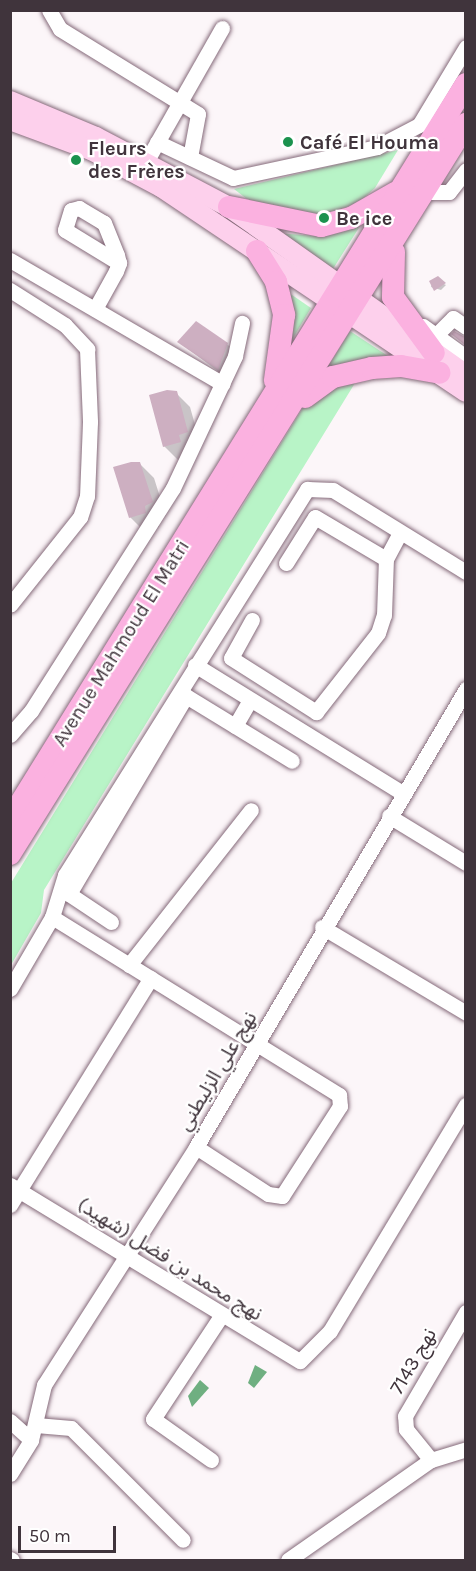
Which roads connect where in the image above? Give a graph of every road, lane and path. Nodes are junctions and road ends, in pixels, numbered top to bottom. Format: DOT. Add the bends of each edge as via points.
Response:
graph roads {
  1 [pos="49,10"];
  2 [pos="222,28"];
  3 [pos="465,47"];
  4 [pos="465,84"];
  5 [pos="179,100"];
  6 [pos="10,101"];
  7 [pos="10,120"];
  8 [pos="465,124"];
  9 [pos="157,142"];
  10 [pos="190,157"];
  11 [pos="146,162"];
  12 [pos="465,170"];
  13 [pos="402,189"];
  14 [pos="426,192"];
  15 [pos="229,207"];
  16 [pos="396,242"];
  17 [pos="257,251"];
  18 [pos="10,260"];
  19 [pos="119,263"];
  20 [pos="10,290"];
  21 [pos="344,302"];
  22 [pos="95,309"];
  23 [pos="242,323"];
  24 [pos="423,326"];
  25 [pos="465,327"];
  26 [pos="436,354"];
  27 [pos="465,357"];
  28 [pos="465,375"];
  29 [pos="223,384"];
  30 [pos="465,392"];
  31 [pos="270,401"];
  32 [pos="294,405"];
  33 [pos="400,533"];
  34 [pos="386,559"];
  35 [pos="286,563"];
  36 [pos="465,572"];
  37 [pos="10,605"];
  38 [pos="252,620"];
  39 [pos="195,665"];
  40 [pos="465,689"];
  41 [pos="250,700"];
  42 [pos="459,715"];
  43 [pos="235,726"];
  44 [pos="10,735"];
  45 [pos="292,761"];
  46 [pos="402,793"];
  47 [pos="251,810"];
  48 [pos="389,816"];
  49 [pos="10,820"];
  50 [pos="10,854"];
  51 [pos="465,863"];
  52 [pos="52,917"];
  53 [pos="111,922"];
  54 [pos="322,927"];
  55 [pos="129,965"];
  56 [pos="151,978"];
  57 [pos="10,989"];
  58 [pos="465,1013"];
  59 [pos="259,1044"];
  60 [pos="465,1105"];
  61 [pos="196,1147"];
  62 [pos="15,1188"];
  63 [pos="10,1205"];
  64 [pos="128,1256"];
  65 [pos="465,1312"];
  66 [pos="221,1316"];
  67 [pos="10,1421"];
  68 [pos="36,1425"];
  69 [pos="31,1440"];
  70 [pos="465,1449"];
  71 [pos="211,1460"];
  72 [pos="431,1460"];
  73 [pos="10,1474"];
  74 [pos="183,1540"];
  75 [pos="288,1560"];
  1 -- 5 [label="street" via="60,29"];
  2 -- 5 [label="street"];
  3 -- 10 [label="street" via="419,125 395,141 233,178"];
  4 -- 13 [label="highway"];
  5 -- 9 [label="street"];
  5 -- 10 [label="street" via="200,118"];
  6 -- 11 [label="main road"];
  7 -- 17 [label="main road" via="91,150 151,182"];
  8 -- 14 [label="highway"];
  9 -- 10 [label="street"];
  9 -- 11 [label="street"];
  11 -- 15 [label="main road"];
  12 -- 14 [label="street" via="450,192"];
  13 -- 15 [label="highway" via="365,212 321,226"];
  13 -- 21 [label="highway"];
  14 -- 16 [label="highway"];
  15 -- 21 [label="main road"];
  16 -- 21 [label="highway"];
  16 -- 26 [label="highway" via="391,290"];
  17 -- 21 [label="main road"];
  17 -- 31 [label="highway" via="276,282 284,315 281,358"];
  18 -- 22 [label="street"];
  19 -- 22 [label="street"];
  20 -- 37 [label="street" via="77,335 90,367 89,470 83,507 72,532"];
  21 -- 26 [label="main road"];
  21 -- 31 [label="highway, Avenue Mahmoud El Matri"];
  21 -- 32 [label="highway, Avenue Mahmoud El Matri"];
  22 -- 29 [label="street"];
  23 -- 29 [label="street"];
  24 -- 26 [label="street"];
  25 -- 26 [label="street" via="453,318"];
  26 -- 27 [label="street"];
  26 -- 28 [label="main road"];
  26 -- 30 [label="main road"];
  26 -- 32 [label="highway" via="401,366 345,373"];
  29 -- 44 [label="street" via="173,488 32,711"];
  31 -- 49 [label="highway, Avenue Mahmoud El Matri"];
  32 -- 50 [label="highway, Avenue Mahmoud El Matri"];
  33 -- 34 [label="street"];
  33 -- 36 [label="street"];
  33 -- 39 [label="street" via="333,490 307,489"];
  34 -- 35 [label="street" via="315,518"];
  34 -- 38 [label="street" via="384,615 378,633 316,712 231,658"];
  39 -- 41 [label="street"];
  39 -- 52 [label="street" via="65,875"];
  40 -- 42 [label="street, نهج علي الزليطني"];
  41 -- 43 [label="street"];
  41 -- 46 [label="street"];
  42 -- 46 [label="street, نهج علي الزليطني"];
  43 -- 45 [label="street"];
  43 -- 53 [label="street" via="186,696 69,894"];
  46 -- 48 [label="street, نهج علي الزليطني"];
  47 -- 55 [label="street"];
  48 -- 51 [label="street"];
  48 -- 54 [label="street, نهج علي الزليطني"];
  52 -- 55 [label="street"];
  52 -- 57 [label="street"];
  54 -- 58 [label="street"];
  54 -- 59 [label="street, نهج علي الزليطني"];
  55 -- 56 [label="street"];
  56 -- 59 [label="street"];
  56 -- 62 [label="street"];
  59 -- 61 [label="street, نهج علي الزليطني"];
  59 -- 61 [label="street" via="336,1090 340,1106 286,1193 277,1197"];
  60 -- 66 [label="street, نهج محمد بن فضل (شهيد)" via="330,1331 300,1361"];
  61 -- 64 [label="street, نهج علي الزليطني"];
  62 -- 63 [label="street"];
  62 -- 64 [label="street, نهج محمد بن فضل (شهيد)"];
  64 -- 66 [label="street, نهج محمد بن فضل (شهيد)"];
  64 -- 68 [label="street, نهج علي الزليطني" via="44,1385"];
  65 -- 72 [label="street, نهج 7143" via="405,1416 406,1429"];
  66 -- 71 [label="street" via="153,1419"];
  67 -- 69 [label="street"];
  68 -- 69 [label="street, نهج علي الزليطني"];
  68 -- 74 [label="street" via="71,1428"];
  69 -- 73 [label="street, نهج علي الزليطني"];
  70 -- 72 [label="street"];
  72 -- 75 [label="street"];
}
